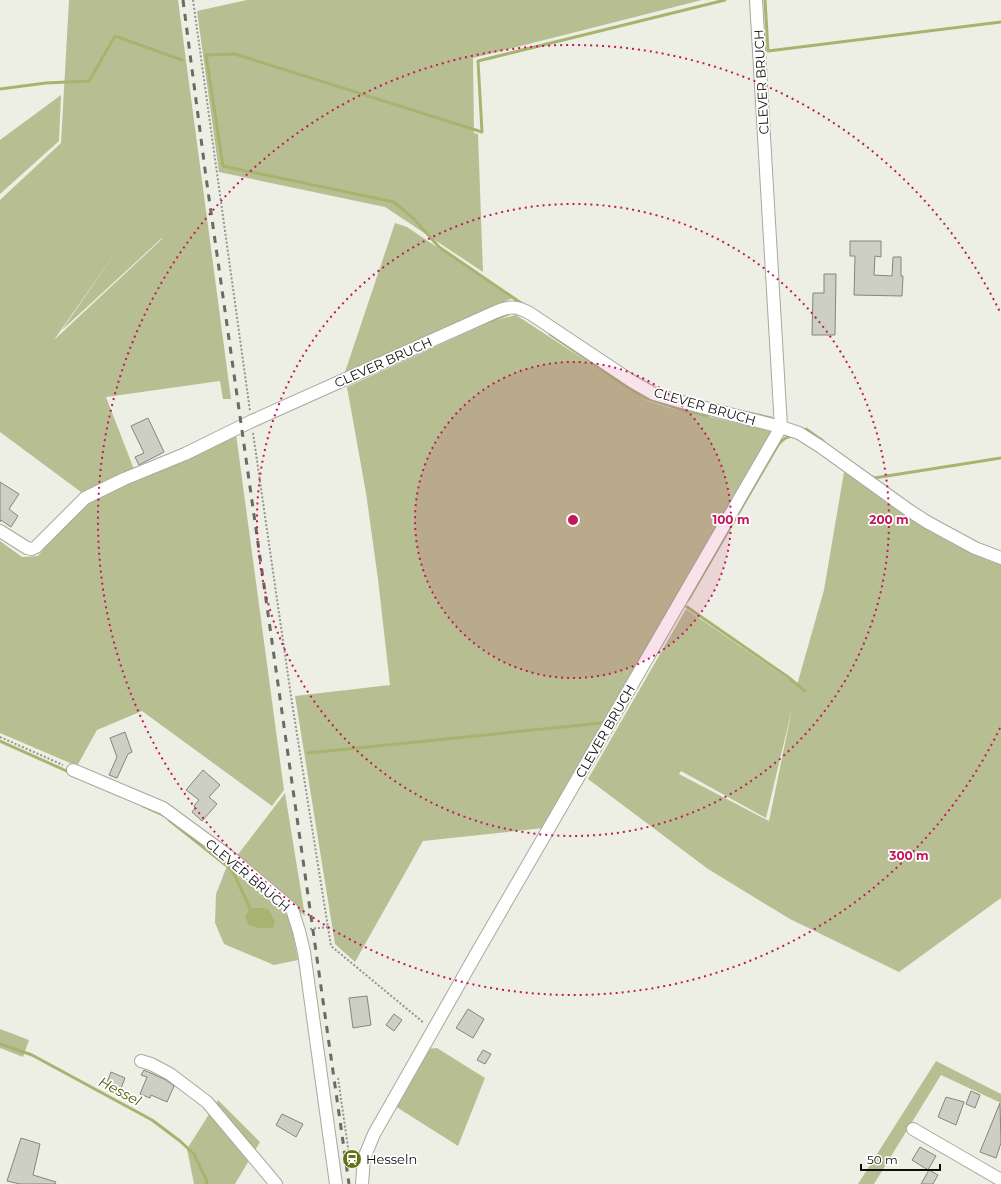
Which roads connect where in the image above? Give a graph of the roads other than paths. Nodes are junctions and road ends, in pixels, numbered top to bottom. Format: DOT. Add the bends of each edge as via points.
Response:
graph roads {
  1 [pos="756,0"];
  2 [pos="781,427"];
  3 [pos="0,531"];
  4 [pos="1001,558"];
  5 [pos="73,770"];
  6 [pos="141,1061"];
  7 [pos="913,1129"];
  8 [pos="1001,1180"];
  9 [pos="276,1184"];
  10 [pos="336,1184"];
  11 [pos="362,1184"];
  12 [pos="998,1184"];
  1 -- 2 [label="street, CLEVER BRUCH"];
  2 -- 3 [label="street, CLEVER BRUCH" via="654,394 531,314 514,307 504,308 85,498 32,549"];
  2 -- 4 [label="street, CLEVER BRUCH" via="811,440 942,531"];
  2 -- 11 [label="street, CLEVER BRUCH" via="374,1134 364,1158"];
  5 -- 10 [label="street, CLEVER BRUCH" via="163,808 234,860 292,909 304,952"];
  6 -- 9 [label="street" via="170,1074 207,1102"];
  7 -- 8 [label="street"];
  8 -- 12 [label="street"];
}
